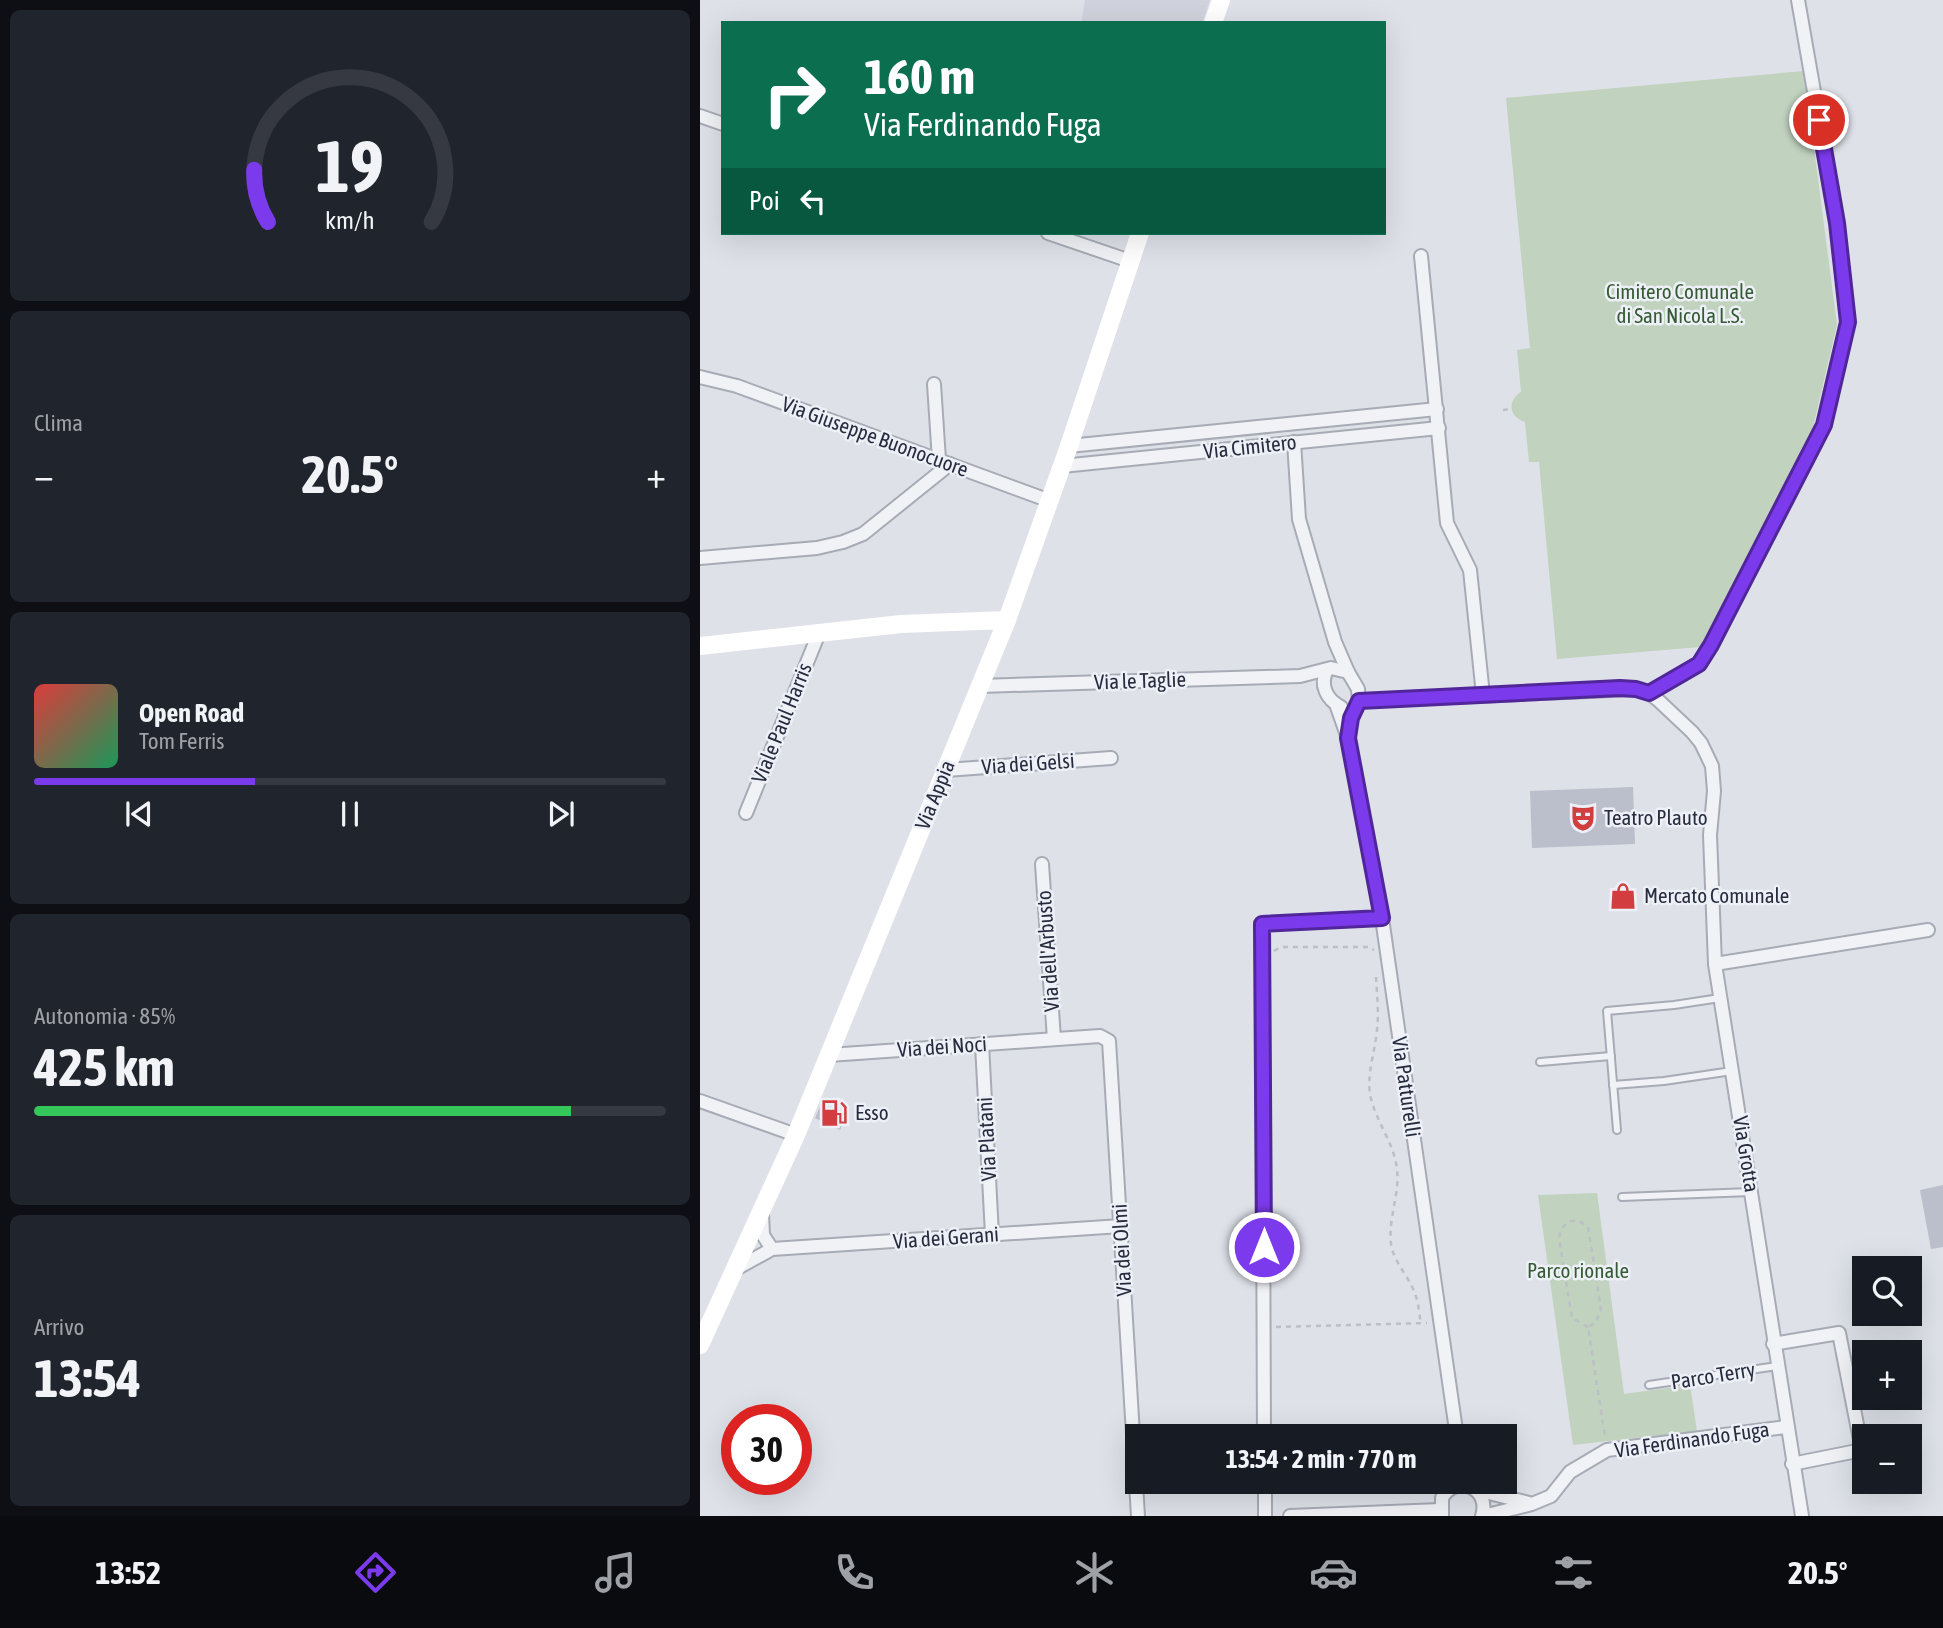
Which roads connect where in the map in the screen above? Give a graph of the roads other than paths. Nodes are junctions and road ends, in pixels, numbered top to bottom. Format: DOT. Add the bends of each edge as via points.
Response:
graph roads {
  1 [pos="1221,0"];
  2 [pos="1798,0"];
  3 [pos="1214,21"];
  4 [pos="700,116"];
  5 [pos="721,123"];
  6 [pos="1054,235"];
  7 [pos="1139,235"];
  8 [pos="1421,256"];
  9 [pos="1130,261"];
  10 [pos="700,377"];
  11 [pos="934,384"];
  12 [pos="1437,409"];
  13 [pos="1438,428"];
  14 [pos="1294,442"];
  15 [pos="1069,446"];
  16 [pos="944,462"];
  17 [pos="1062,466"];
  18 [pos="1050,500"];
  19 [pos="700,558"];
  20 [pos="1007,621"];
  21 [pos="819,633"];
  22 [pos="1335,642"];
  23 [pos="700,646"];
  24 [pos="1329,669"];
  25 [pos="1348,672"];
  26 [pos="1300,676"];
  27 [pos="1324,685"];
  28 [pos="980,686"];
  29 [pos="1649,693"];
  30 [pos="1483,695"];
  31 [pos="1357,698"];
  32 [pos="1336,704"];
  33 [pos="1348,738"];
  34 [pos="1111,758"];
  35 [pos="946,770"];
  36 [pos="746,813"];
  37 [pos="1042,864"];
  38 [pos="1382,918"];
  39 [pos="1928,930"];
  40 [pos="1715,964"];
  41 [pos="1720,998"];
  42 [pos="1054,1039"];
  43 [pos="982,1044"];
  44 [pos="829,1055"];
  45 [pos="1611,1056"];
  46 [pos="1540,1062"];
  47 [pos="1732,1071"];
  48 [pos="1614,1085"];
  49 [pos="700,1101"];
  50 [pos="1617,1130"];
  51 [pos="796,1136"];
  52 [pos="1752,1191"];
  53 [pos="1622,1197"];
  54 [pos="762,1211"];
  55 [pos="1121,1226"];
  56 [pos="992,1235"];
  57 [pos="772,1250"];
  58 [pos="734,1271"];
  59 [pos="1773,1344"];
  60 [pos="700,1345"];
  61 [pos="1777,1366"];
  62 [pos="1649,1385"];
  63 [pos="1265,1424"];
  64 [pos="1455,1424"];
  65 [pos="1786,1427"];
  66 [pos="1792,1464"];
  67 [pos="1265,1494"];
  68 [pos="1445,1494"];
  69 [pos="1478,1494"];
  70 [pos="1499,1494"];
  71 [pos="1532,1504"];
  72 [pos="1441,1513"];
  73 [pos="1138,1516"];
  74 [pos="1265,1516"];
  75 [pos="1290,1516"];
  76 [pos="1482,1516"];
  77 [pos="1802,1516"];
  1 -- 3 [label="street"];
  2 -- 29 [label="street" via="1837,223 1848,322 1824,425 1711,645 1699,664"];
  4 -- 5 [label="street"];
  6 -- 9 [label="street"];
  7 -- 9 [label="street, Via Appia"];
  8 -- 12 [label="street"];
  9 -- 15 [label="street, Via Appia"];
  10 -- 16 [label="street, Via Giuseppe Buonocuore" via="737,386"];
  11 -- 16 [label="street"];
  12 -- 13 [label="street"];
  12 -- 15 [label="street, Via Cimitero"];
  13 -- 14 [label="street, Via Cimitero"];
  13 -- 30 [label="street" via="1447,523 1470,570"];
  14 -- 17 [label="street, Via Cimitero"];
  14 -- 22 [label="street" via="1299,519"];
  15 -- 17 [label="street, Via Appia"];
  16 -- 18 [label="street, Via Giuseppe Buonocuore"];
  16 -- 19 [label="street" via="863,534 844,542"];
  17 -- 18 [label="street, Via Appia"];
  18 -- 20 [label="street, Via Appia"];
  20 -- 21 [label="street, Viale Paul Harris" via="901,624"];
  20 -- 28 [label="street, Via Appia"];
  21 -- 23 [label="street, Viale Paul Harris"];
  21 -- 36 [label="street, Viale Paul Harris"];
  22 -- 24 [label="street"];
  22 -- 25 [label="street"];
  24 -- 25 [label="street"];
  24 -- 26 [label="street, Via le Taglie"];
  24 -- 27 [label="street"];
  25 -- 31 [label="street"];
  26 -- 27 [label="street, Via le Taglie"];
  26 -- 28 [label="street, Via le Taglie"];
  27 -- 32 [label="street, Via Patturelli"];
  28 -- 35 [label="street, Via Appia"];
  29 -- 30 [label="street" via="1620,688"];
  29 -- 40 [label="street, Via Grotta" via="1696,737 1712,766"];
  30 -- 31 [label="street"];
  31 -- 32 [label="street" via="1346,708"];
  31 -- 33 [label="street, Via Patturelli"];
  32 -- 33 [label="street, Via Patturelli"];
  33 -- 38 [label="street, Via Patturelli"];
  34 -- 35 [label="street, Via dei Gelsi"];
  35 -- 44 [label="street, Via Appia"];
  37 -- 42 [label="street, Via dell'Arbusto"];
  38 -- 63 [label="street" via="1262,924"];
  38 -- 64 [label="street, Via Patturelli"];
  39 -- 40 [label="street"];
  40 -- 41 [label="street, Via Grotta"];
  41 -- 45 [label="lane" via="1607,1011"];
  41 -- 47 [label="street, Via Grotta"];
  42 -- 43 [label="street, Via dei Noci"];
  42 -- 55 [label="street, Via dei Olmi" via="1100,1036 1109,1041"];
  43 -- 44 [label="street, Via dei Noci"];
  43 -- 56 [label="street, Via Platani"];
  44 -- 51 [label="street, Via Appia"];
  45 -- 46 [label="lane"];
  45 -- 48 [label="lane"];
  47 -- 48 [label="lane"];
  47 -- 52 [label="street, Via Grotta"];
  48 -- 50 [label="lane"];
  49 -- 51 [label="street"];
  51 -- 54 [label="street, Via Appia"];
  52 -- 53 [label="lane"];
  52 -- 59 [label="street, Via Grotta"];
  54 -- 57 [label="street" via="763,1235"];
  54 -- 58 [label="street, Via Appia"];
  55 -- 56 [label="street, Via dei Gerani"];
  55 -- 73 [label="street, Via dei Olmi"];
  56 -- 57 [label="street, Via dei Gerani"];
  57 -- 58 [label="street, Via dei Gerani"];
  58 -- 60 [label="street, Via Appia"];
  59 -- 61 [label="street, Via Grotta"];
  59 -- 66 [label="street" via="1839,1333 1862,1450"];
  61 -- 62 [label="lane, Parco Terry"];
  61 -- 65 [label="street, Via Grotta"];
  65 -- 66 [label="street, Via Grotta"];
  65 -- 71 [label="street, Via Ferdinando Fuga" via="1606,1450 1570,1472 1551,1496"];
  66 -- 77 [label="street, Via Grotta"];
  67 -- 74 [label="street"];
  68 -- 72 [label="street"];
  69 -- 76 [label="street, Via Ferdinando Fuga" via="1484,1503"];
  70 -- 71 [label="street"];
  71 -- 76 [label="street, Via Ferdinando Fuga"];
  72 -- 75 [label="street"];
}
